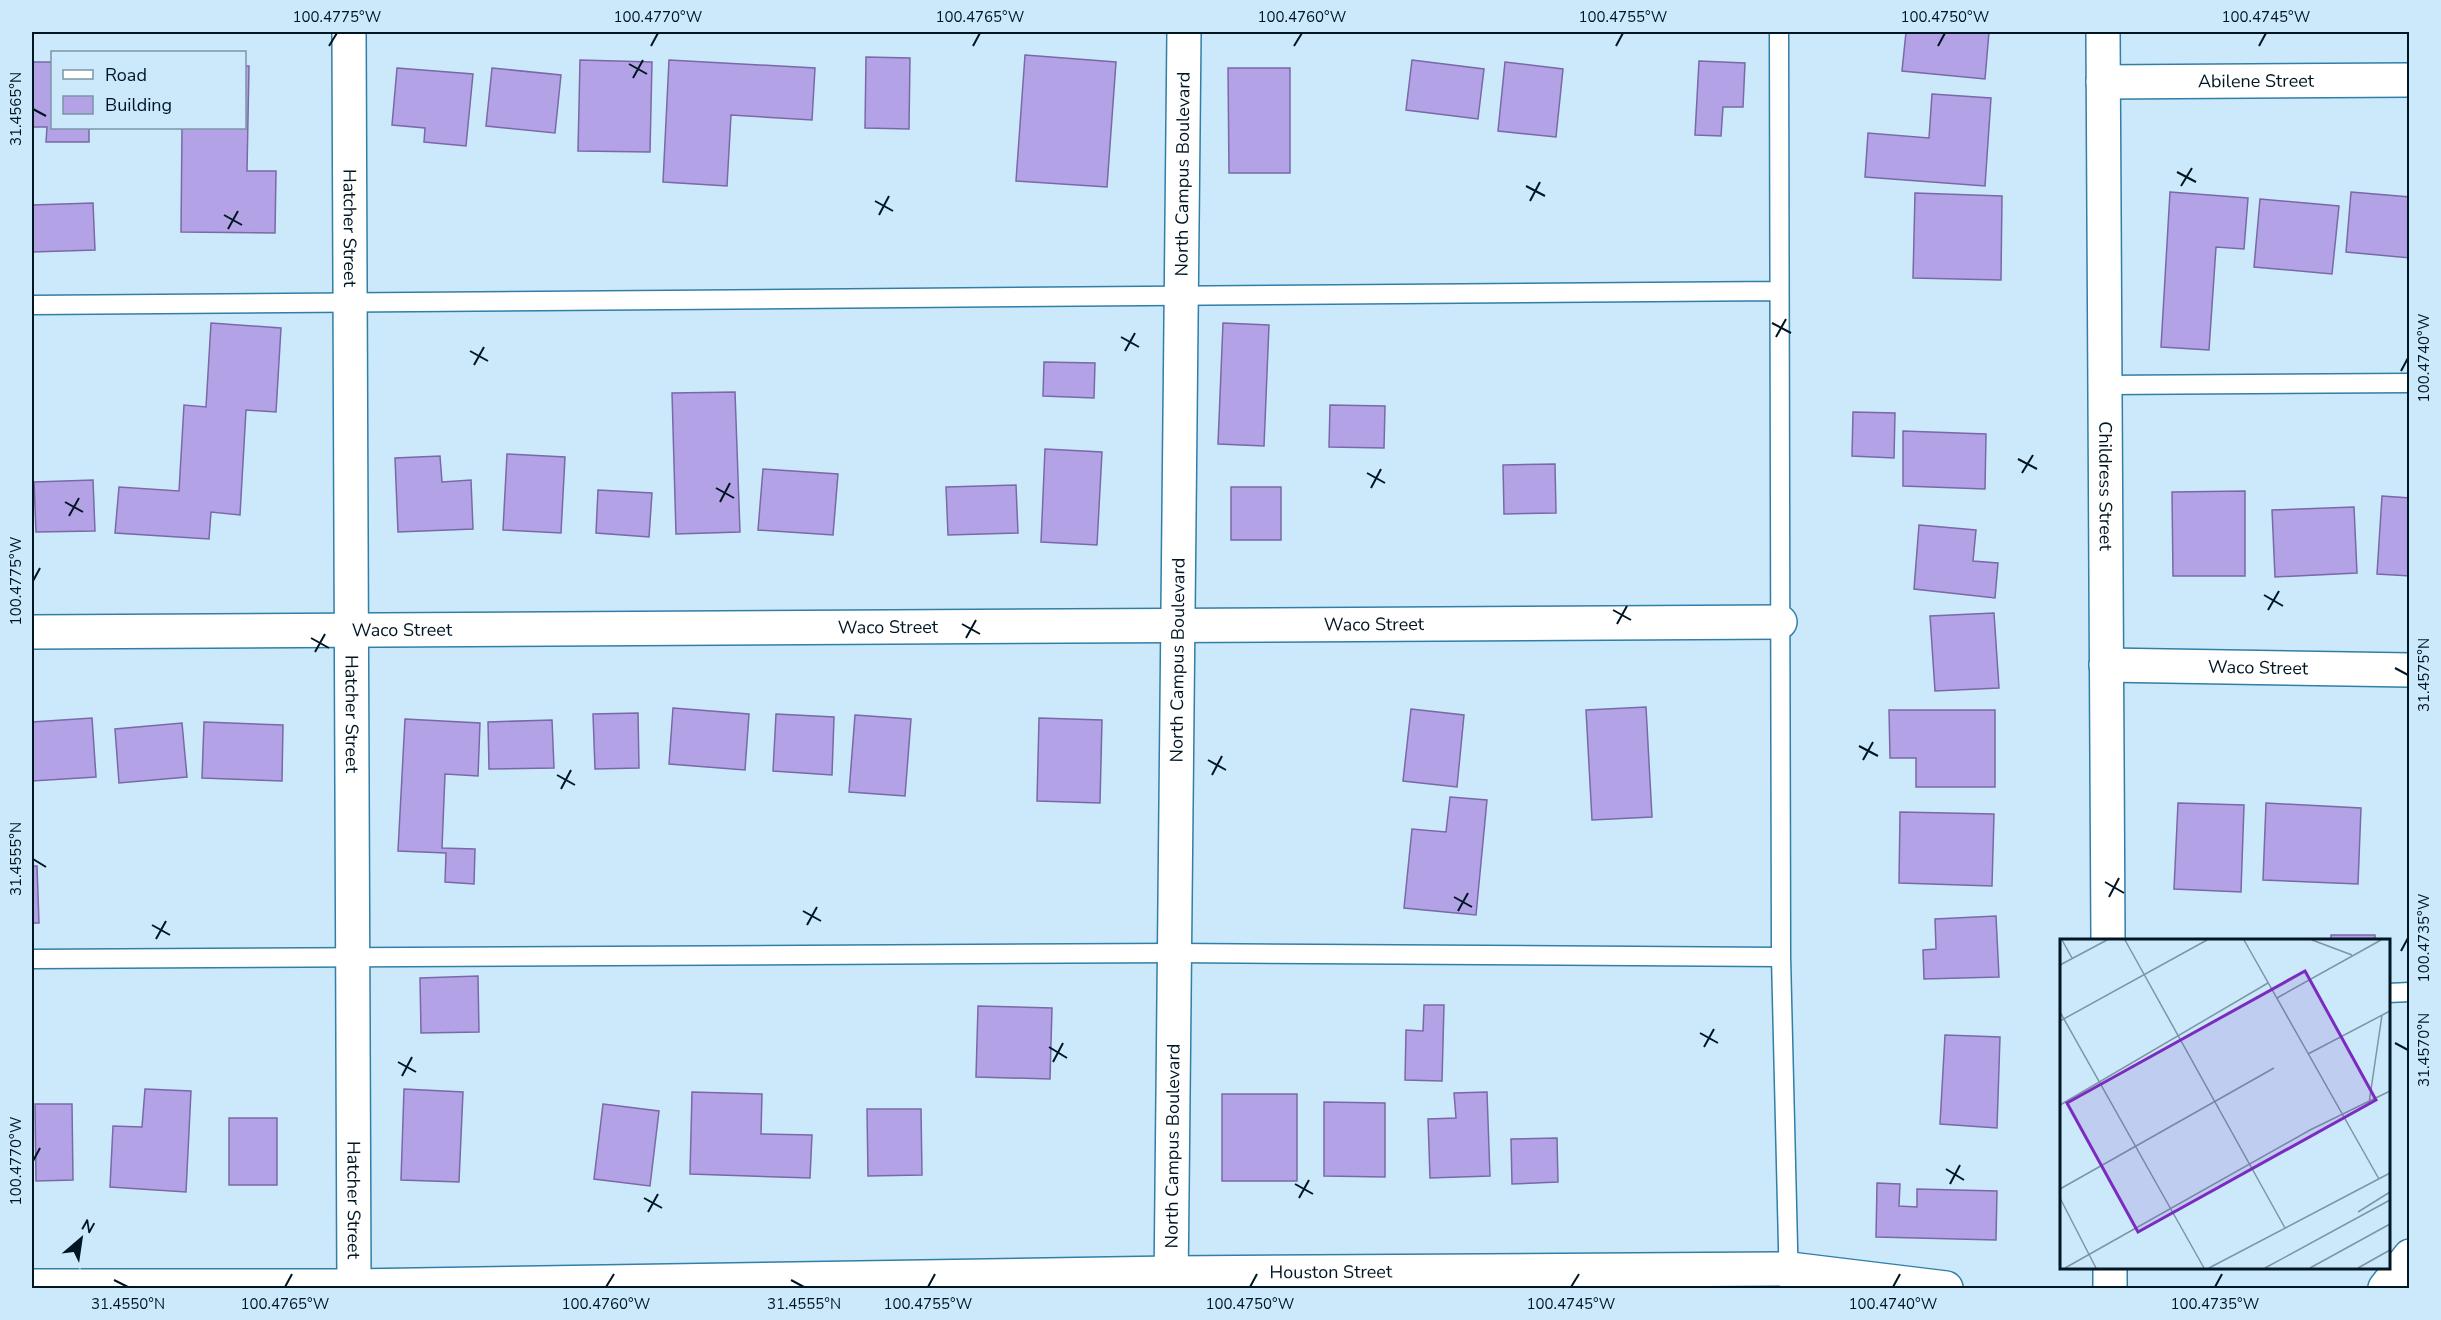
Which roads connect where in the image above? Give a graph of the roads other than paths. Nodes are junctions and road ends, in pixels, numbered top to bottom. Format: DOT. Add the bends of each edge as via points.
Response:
graph roads {
  1 [pos="349,32"];
  2 [pos="1184,32"];
  3 [pos="1779,32"];
  4 [pos="2103,32"];
  5 [pos="2409,80"];
  6 [pos="2103,82"];
  7 [pos="1779,291"];
  8 [pos="1182,297"];
  9 [pos="350,304"];
  10 [pos="32,305"];
  11 [pos="2409,383"];
  12 [pos="2104,385"];
  13 [pos="1780,622"];
  14 [pos="1179,624"];
  15 [pos="350,628"];
  16 [pos="32,632"];
  17 [pos="2106,664"];
  18 [pos="2409,670"];
  19 [pos="2108,939"];
  20 [pos="1175,953"];
  21 [pos="1781,957"];
  22 [pos="352,958"];
  23 [pos="32,959"];
  24 [pos="2390,993"];
  25 [pos="2409,993"];
  26 [pos="2409,1256"];
  27 [pos="2110,1269"];
  28 [pos="1790,1279"];
  29 [pos="1171,1281"];
  30 [pos="32,1286"];
  31 [pos="354,1287"];
  32 [pos="1946,1288"];
  33 [pos="2110,1288"];
  34 [pos="2385,1288"];
  1 -- 9 [label="street, Hatcher Street"];
  2 -- 8 [label="street, North Campus Boulevard"];
  3 -- 7 [label="lane"];
  4 -- 6 [label="street, Childress Street"];
  5 -- 6 [label="street, Abilene Street"];
  6 -- 12 [label="street, Childress Street"];
  7 -- 8 [label="lane"];
  7 -- 13 [label="lane"];
  8 -- 9 [label="lane"];
  8 -- 14 [label="street, North Campus Boulevard"];
  9 -- 10 [label="lane"];
  9 -- 15 [label="street, Hatcher Street"];
  11 -- 12 [label="lane"];
  12 -- 17 [label="street, Childress Street"];
  13 -- 14 [label="street, Waco Street"];
  13 -- 21 [label="lane"];
  14 -- 15 [label="street, Waco Street"];
  14 -- 20 [label="street, North Campus Boulevard"];
  15 -- 16 [label="street, Waco Street"];
  15 -- 22 [label="street, Hatcher Street"];
  17 -- 18 [label="street, Waco Street"];
  17 -- 19 [label="street, Childress Street"];
  20 -- 21 [label="lane"];
  20 -- 22 [label="lane"];
  20 -- 29 [label="street, North Campus Boulevard"];
  21 -- 28 [label="lane"];
  22 -- 23 [label="lane"];
  22 -- 31 [label="street, Hatcher Street"];
  24 -- 25 [label="lane"];
  26 -- 34 [label="street"];
  27 -- 33 [label="street"];
  28 -- 29 [label="street, Houston Street"];
  28 -- 32 [label="street, Houston Street"];
  29 -- 31 [label="street, Houston Street"];
  30 -- 31 [label="street, Houston Street"];
}
